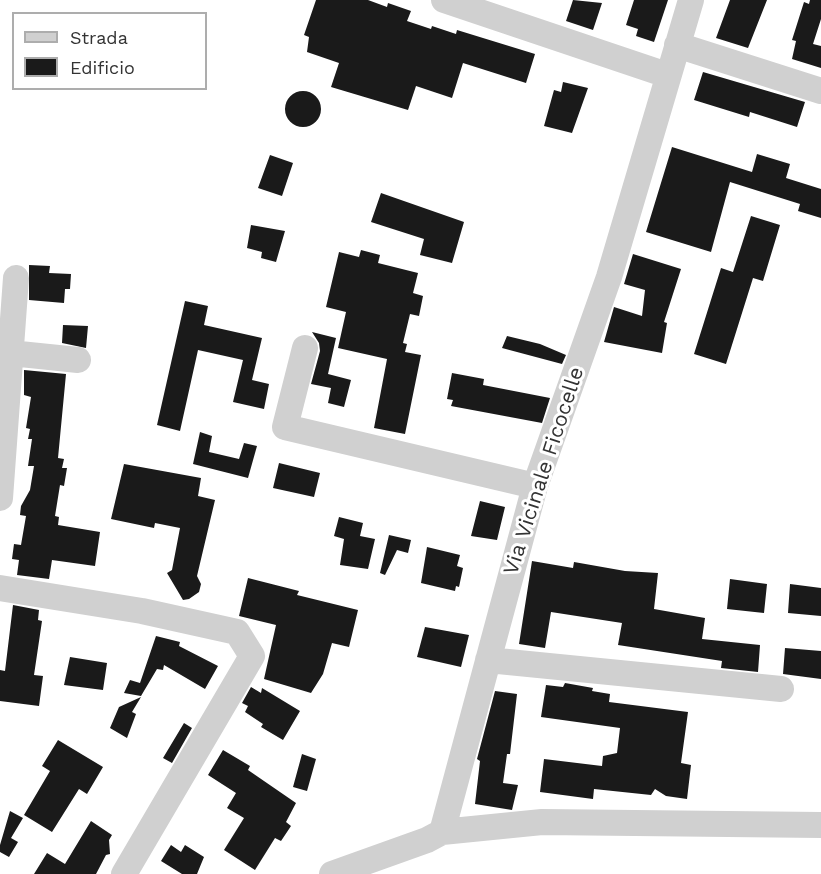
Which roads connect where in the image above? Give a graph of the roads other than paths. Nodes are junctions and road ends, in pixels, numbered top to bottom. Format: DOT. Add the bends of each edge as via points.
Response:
graph roads {
  1 [pos="444,0"];
  2 [pos="691,0"];
  3 [pos="677,45"];
  4 [pos="667,75"];
  5 [pos="821,91"];
  6 [pos="16,278"];
  7 [pos="305,348"];
  8 [pos="5,352"];
  9 [pos="78,360"];
  10 [pos="535,486"];
  11 [pos="0,498"];
  12 [pos="0,588"];
  13 [pos="488,660"];
  14 [pos="781,689"];
  15 [pos="821,825"];
  16 [pos="442,832"];
  17 [pos="124,874"];
  18 [pos="332,874"];
  1 -- 4 [label="street"];
  2 -- 3 [label="street, Via Vicinale Ficocelle"];
  3 -- 4 [label="street, Via Vicinale Ficocelle"];
  3 -- 5 [label="street"];
  4 -- 10 [label="street, Via Vicinale Ficocelle" via="609,277"];
  6 -- 8 [label="street"];
  7 -- 10 [label="street" via="285,427"];
  8 -- 9 [label="street"];
  8 -- 11 [label="street"];
  10 -- 13 [label="street, Via Vicinale Ficocelle"];
  12 -- 17 [label="street" via="142,611 237,633 252,656"];
  13 -- 14 [label="street"];
  13 -- 16 [label="street, Via Vicinale Ficocelle"];
  15 -- 16 [label="street" via="542,822"];
  16 -- 18 [label="street"];
}
